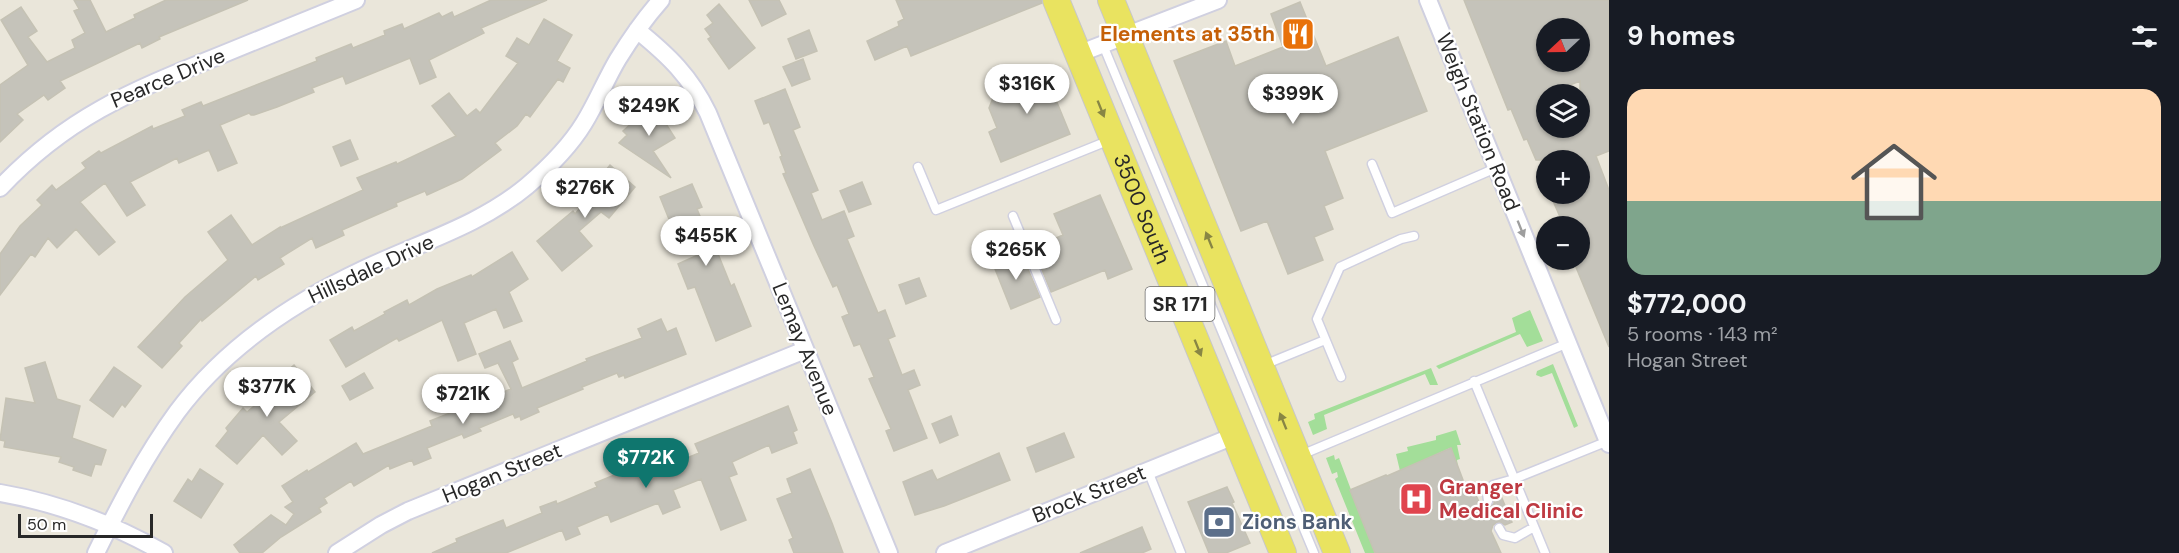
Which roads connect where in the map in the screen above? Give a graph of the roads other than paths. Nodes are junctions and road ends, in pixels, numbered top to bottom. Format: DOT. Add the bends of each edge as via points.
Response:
graph roads {
  1 [pos="356,0"];
  2 [pos="661,0"];
  3 [pos="1056,0"];
  4 [pos="1112,0"];
  5 [pos="1218,0"];
  6 [pos="1428,0"];
  7 [pos="637,30"];
  8 [pos="1115,40"];
  9 [pos="1078,54"];
  10 [pos="1113,139"];
  11 [pos="1372,164"];
  12 [pos="918,167"];
  13 [pos="1496,168"];
  14 [pos="0,188"];
  15 [pos="1013,216"];
  16 [pos="1414,236"];
  17 [pos="1056,320"];
  18 [pos="1325,340"];
  19 [pos="1568,343"];
  20 [pos="806,350"];
  21 [pos="1261,367"];
  22 [pos="1341,377"];
  23 [pos="1474,381"];
  24 [pos="1234,436"];
  25 [pos="1609,442"];
  26 [pos="1298,457"];
  27 [pos="1148,471"];
  28 [pos="1514,479"];
  29 [pos="0,493"];
  30 [pos="1488,501"];
  31 [pos="109,525"];
  32 [pos="1534,527"];
  33 [pos="1499,528"];
  34 [pos="96,553"];
  35 [pos="164,553"];
  36 [pos="337,553"];
  37 [pos="889,553"];
  38 [pos="945,553"];
  39 [pos="1181,553"];
  40 [pos="1283,553"];
  41 [pos="1314,553"];
  42 [pos="1337,553"];
  43 [pos="1545,553"];
  1 -- 14 [label="street, Pearce Drive" via="104,105 36,152"];
  2 -- 7 [label="street, Hillsdale Drive"];
  3 -- 9 [label="main road, 3500 South / SR 171"];
  4 -- 8 [label="main road, SR 171"];
  5 -- 8 [label="street"];
  6 -- 13 [label="street, Weigh Station Road"];
  7 -- 20 [label="street, Lemay Avenue" via="675,63 699,95"];
  7 -- 31 [label="street, Hillsdale Drive" via="584,124 557,158 527,186 471,223 312,295 226,359 178,411 141,466"];
  8 -- 9 [label="street"];
  21 -- 8 [label="main road, SR 171, one-way"];
  8 -- 41 [label="lane"];
  9 -- 10 [label="main road, 3500 South / SR 171, one-way"];
  10 -- 12 [label="lane" via="936,210"];
  10 -- 24 [label="main road, 3500 South / SR 171, one-way"];
  11 -- 13 [label="lane" via="1392,213"];
  13 -- 19 [label="street, Weigh Station Road, one-way"];
  15 -- 17 [label="lane"];
  16 -- 18 [label="lane" via="1340,267 1317,319"];
  18 -- 21 [label="lane"];
  18 -- 22 [label="lane"];
  19 -- 23 [label="lane"];
  19 -- 25 [label="street, Weigh Station Road"];
  20 -- 36 [label="street, Hogan Street" via="408,511"];
  20 -- 37 [label="street, Lemay Avenue"];
  26 -- 21 [label="main road, SR 171, one-way"];
  23 -- 26 [label="lane"];
  23 -- 28 [label="lane"];
  24 -- 27 [label="street, Brock Street"];
  24 -- 40 [label="main road, 3500 South / SR 171"];
  25 -- 28 [label="lane"];
  26 -- 42 [label="main road, SR 171"];
  27 -- 38 [label="street, Brock Street"];
  27 -- 39 [label="lane"];
  28 -- 30 [label="lane" via="1491,486"];
  28 -- 32 [label="lane"];
  29 -- 31 [label="street" via="46,503"];
  31 -- 34 [label="street, Hillsdale Drive"];
  31 -- 35 [label="street"];
  32 -- 33 [label="lane" via="1515,538 1503,535"];
  32 -- 43 [label="lane"];
}
